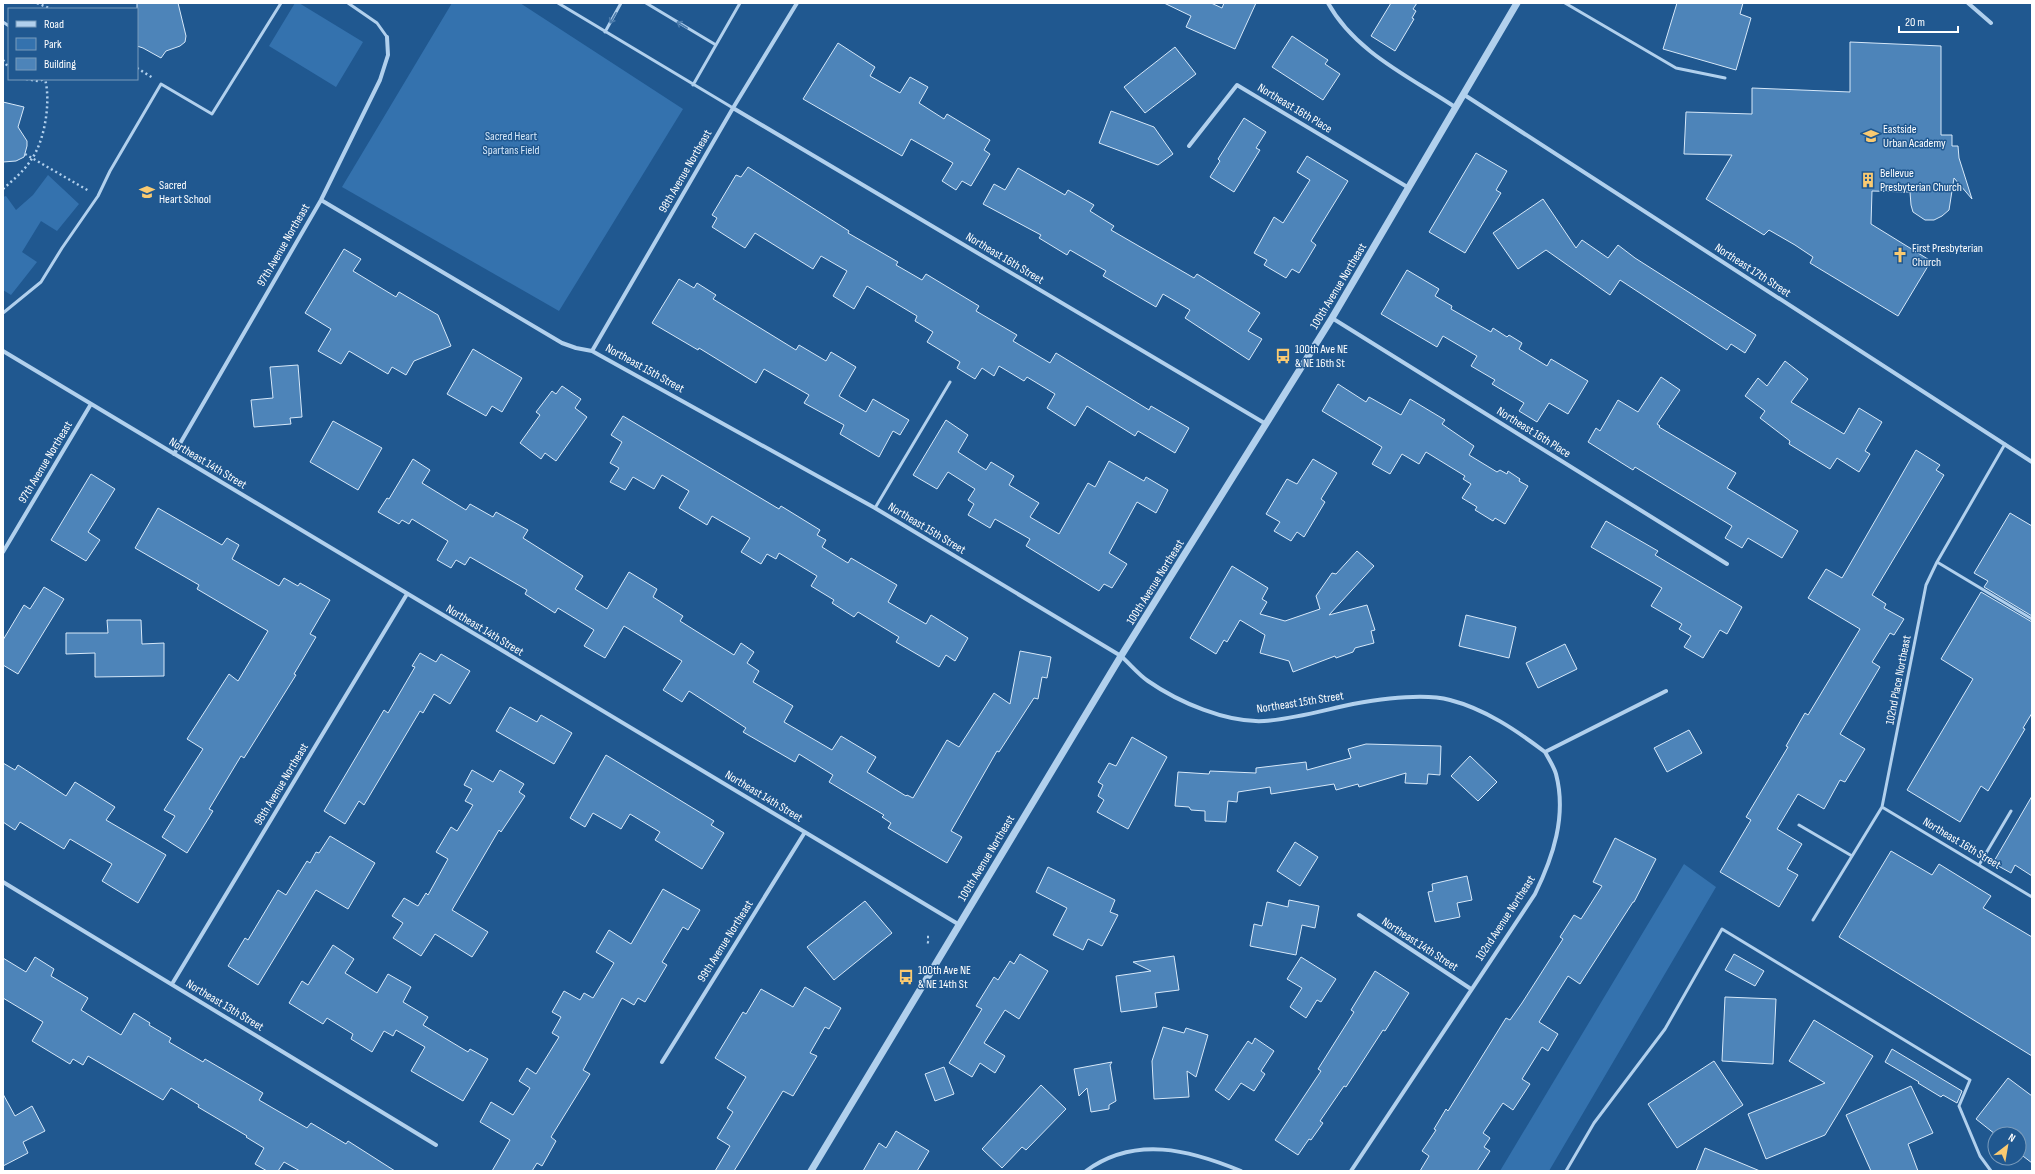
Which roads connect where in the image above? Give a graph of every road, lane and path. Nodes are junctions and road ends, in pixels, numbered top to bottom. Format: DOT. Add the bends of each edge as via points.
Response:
graph roads {
  1 [pos="37,3"];
  2 [pos="281,3"];
  3 [pos="348,3"];
  4 [pos="558,3"];
  5 [pos="621,3"];
  6 [pos="646,3"];
  7 [pos="740,3"];
  8 [pos="797,3"];
  9 [pos="1328,3"];
  10 [pos="1516,3"];
  11 [pos="1565,3"];
  12 [pos="1968,3"];
  13 [pos="49,8"];
  14 [pos="1991,23"];
  15 [pos="605,32"];
  16 [pos="387,37"];
  17 [pos="716,45"];
  18 [pos="138,69"];
  19 [pos="151,76"];
  20 [pos="1725,78"];
  21 [pos="45,80"];
  22 [pos="693,85"];
  23 [pos="1463,94"];
  24 [pos="1455,107"];
  25 [pos="733,108"];
  26 [pos="1189,146"];
  27 [pos="25,154"];
  28 [pos="33,158"];
  29 [pos="1409,188"];
  30 [pos="3,189"];
  31 [pos="89,191"];
  32 [pos="321,200"];
  33 [pos="3,312"];
  34 [pos="1332,318"];
  35 [pos="592,351"];
  36 [pos="3,352"];
  37 [pos="950,382"];
  38 [pos="91,404"];
  39 [pos="1267,425"];
  40 [pos="2004,444"];
  41 [pos="174,454"];
  42 [pos="2032,462"];
  43 [pos="875,508"];
  44 [pos="3,552"];
  45 [pos="1937,562"];
  46 [pos="1726,564"];
  47 [pos="407,594"];
  48 [pos="2032,619"];
  49 [pos="1122,656"];
  50 [pos="1666,691"];
  51 [pos="1545,752"];
  52 [pos="1882,807"];
  53 [pos="2011,811"];
  54 [pos="1799,825"];
  55 [pos="805,832"];
  56 [pos="1852,856"];
  57 [pos="1979,865"];
  58 [pos="3,882"];
  59 [pos="2032,897"];
  60 [pos="1359,915"];
  61 [pos="1813,920"];
  62 [pos="958,924"];
  63 [pos="172,984"];
  64 [pos="1471,989"];
  65 [pos="662,1062"];
  66 [pos="436,1145"];
  67 [pos="811,1171"];
  68 [pos="1086,1171"];
  69 [pos="1241,1171"];
  70 [pos="1351,1171"];
  71 [pos="1566,1171"];
  72 [pos="1991,1171"];
  1 -- 13 [label="path"];
  2 -- 33 [label="lane" via="212,114 161,84 98,196 41,282"];
  3 -- 16 [label="lane" via="377,23"];
  4 -- 15 [label="lane"];
  5 -- 15 [label="lane, one-way"];
  17 -- 6 [label="lane, one-way"];
  7 -- 17 [label="lane"];
  8 -- 25 [label="street, 98th Avenue Northeast"];
  9 -- 24 [label="street" via="1343,28 1376,56"];
  10 -- 23 [label="street, 100th Avenue Northeast"];
  11 -- 20 [label="lane" via="1676,68"];
  12 -- 14 [label="street"];
  15 -- 22 [label="lane"];
  16 -- 32 [label="street, 97th Avenue Northeast" via="388,55 380,80"];
  17 -- 22 [label="lane"];
  18 -- 19 [label="path"];
  21 -- 28 [label="path" via="49,92 47,112"];
  22 -- 25 [label="lane"];
  23 -- 24 [label="street, 100th Avenue Northeast"];
  23 -- 40 [label="street, Northeast 17th Street"];
  24 -- 29 [label="street, 100th Avenue Northeast"];
  25 -- 35 [label="street, 98th Avenue Northeast"];
  25 -- 39 [label="street, Northeast 16th Street"];
  26 -- 29 [label="street, Northeast 16th Place" via="1237,85"];
  27 -- 28 [label="path"];
  28 -- 30 [label="path"];
  28 -- 31 [label="path"];
  29 -- 34 [label="street, 100th Avenue Northeast"];
  32 -- 35 [label="street, Northeast 15th Street" via="562,343"];
  32 -- 41 [label="street, 97th Avenue Northeast"];
  34 -- 39 [label="street, 100th Avenue Northeast"];
  34 -- 46 [label="street, Northeast 16th Place"];
  35 -- 43 [label="street, Northeast 15th Street"];
  36 -- 38 [label="street, Northeast 14th Street"];
  37 -- 43 [label="lane"];
  38 -- 41 [label="street, Northeast 14th Street"];
  38 -- 44 [label="street, 97th Avenue Northeast"];
  39 -- 49 [label="street, 100th Avenue Northeast"];
  40 -- 42 [label="street, Northeast 17th Street"];
  40 -- 45 [label="lane, 102nd Place Northeast"];
  41 -- 47 [label="street, Northeast 14th Street"];
  43 -- 49 [label="street, Northeast 15th Street"];
  45 -- 48 [label="lane"];
  45 -- 52 [label="lane, 102nd Place Northeast" via="1926,585"];
  47 -- 55 [label="street, Northeast 14th Street"];
  47 -- 63 [label="street, 98th Avenue Northeast"];
  49 -- 51 [label="street, Northeast 15th Street" via="1147,680 1173,696 1236,719 1264,721 1381,699 1449,700 1494,718"];
  49 -- 62 [label="street, 100th Avenue Northeast"];
  50 -- 51 [label="street"];
  51 -- 64 [label="street, 102nd Avenue Northeast" via="1556,773 1561,805 1556,842 1548,867 1534,894"];
  52 -- 56 [label="lane, 102nd Place Northeast"];
  52 -- 57 [label="lane, Northeast 16th Street"];
  53 -- 57 [label="lane"];
  54 -- 56 [label="lane"];
  55 -- 62 [label="street, Northeast 14th Street"];
  55 -- 65 [label="street, 99th Avenue Northeast"];
  56 -- 61 [label="lane, 102nd Place Northeast"];
  57 -- 59 [label="lane, Northeast 16th Street"];
  58 -- 63 [label="street, Northeast 13th Street"];
  60 -- 64 [label="street, Northeast 14th Street"];
  62 -- 67 [label="street, 100th Avenue Northeast"];
  63 -- 66 [label="street, Northeast 13th Street"];
  64 -- 70 [label="street, 102nd Avenue Northeast"];
  68 -- 69 [label="street" via="1112,1156 1144,1148 1177,1150 1212,1159"];
  71 -- 72 [label="lane" via="1594,1123 1665,1029 1722,928 1970,1080 1959,1106 1980,1156"];
}
